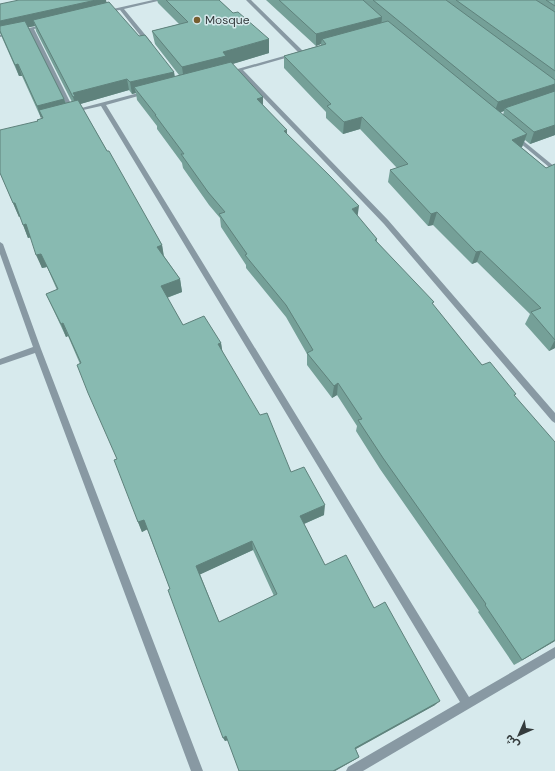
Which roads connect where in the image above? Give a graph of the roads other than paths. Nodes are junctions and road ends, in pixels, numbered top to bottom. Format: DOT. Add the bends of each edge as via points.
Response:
graph roads {
  1 [pos="160,0"];
  2 [pos="248,0"];
  3 [pos="121,8"];
  4 [pos="98,13"];
  5 [pos="53,23"];
  6 [pos="31,29"];
  7 [pos="0,36"];
  8 [pos="154,49"];
  9 [pos="309,51"];
  10 [pos="302,53"];
  11 [pos="153,92"];
  12 [pos="103,104"];
  13 [pos="73,112"];
  14 [pos="66,114"];
  15 [pos="510,132"];
  16 [pos="555,170"];
  17 [pos="0,244"];
  18 [pos="37,349"];
  19 [pos="0,362"];
  20 [pos="555,420"];
  21 [pos="555,652"];
  22 [pos="467,704"];
  23 [pos="197,771"];
  24 [pos="352,771"];
  1 -- 3 [label="street"];
  2 -- 10 [label="street"];
  3 -- 4 [label="street"];
  3 -- 8 [label="street"];
  5 -- 6 [label="street"];
  6 -- 7 [label="street"];
  6 -- 13 [label="street"];
  9 -- 10 [label="street"];
  10 -- 20 [label="street" via="237,71 386,222"];
  11 -- 12 [label="street"];
  12 -- 13 [label="street"];
  12 -- 22 [label="street"];
  13 -- 14 [label="street"];
  15 -- 16 [label="street"];
  17 -- 18 [label="street"];
  18 -- 19 [label="street"];
  18 -- 23 [label="street"];
  21 -- 22 [label="street"];
  22 -- 24 [label="street"];
}
